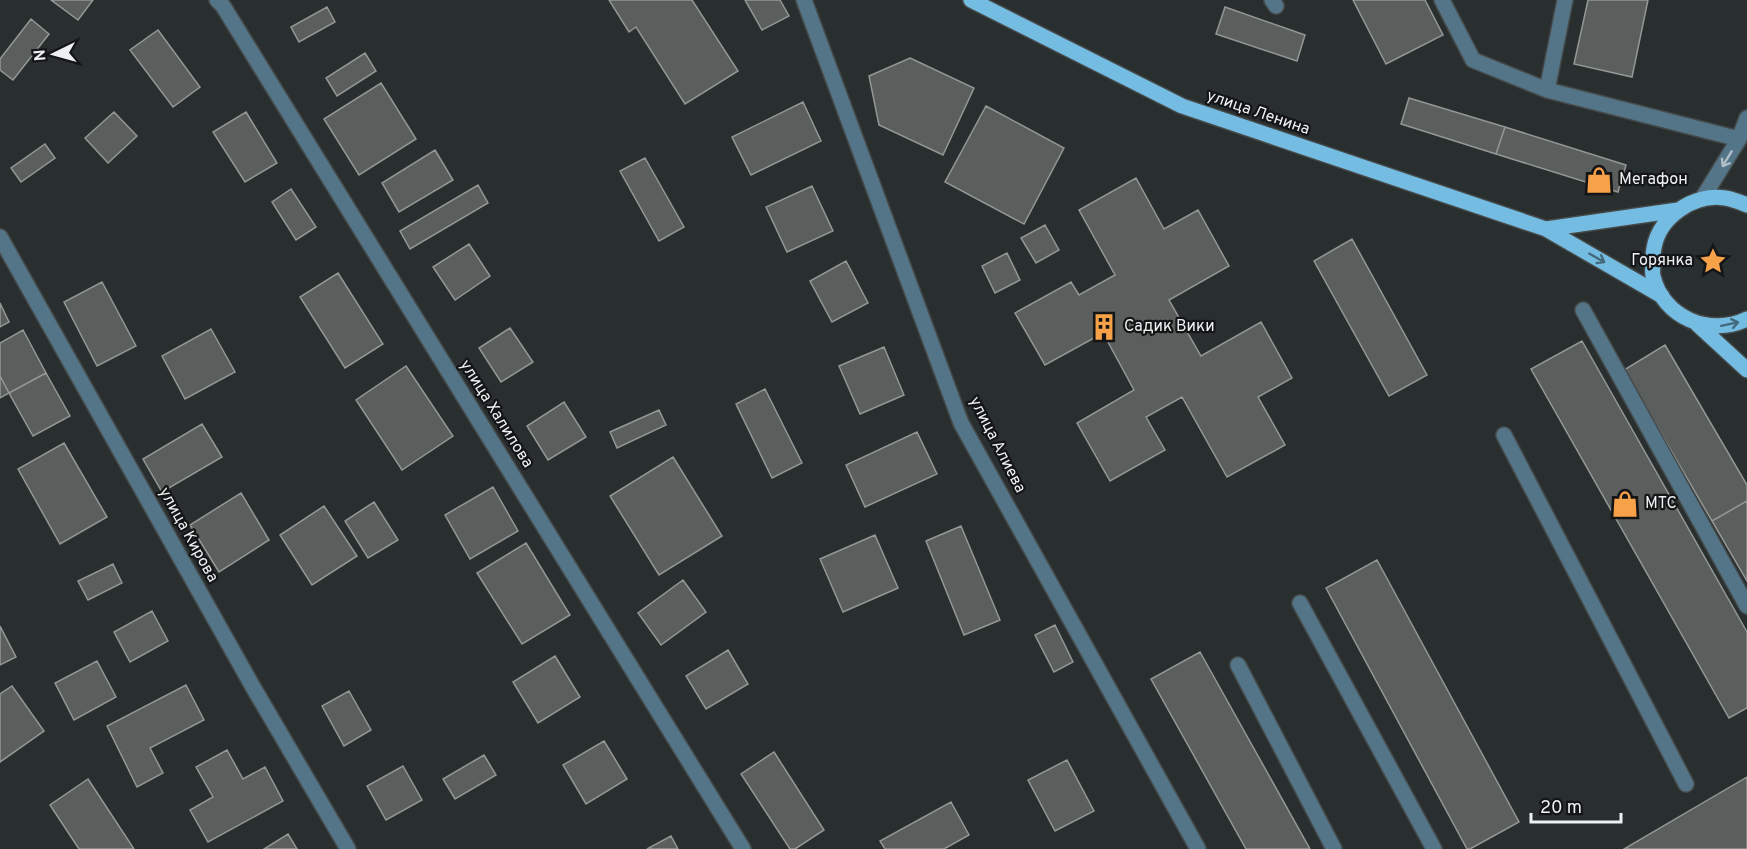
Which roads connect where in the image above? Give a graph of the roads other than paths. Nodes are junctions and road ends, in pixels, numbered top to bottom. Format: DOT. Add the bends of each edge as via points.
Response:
graph roads {
  1 [pos="217,0"];
  2 [pos="804,0"];
  3 [pos="971,0"];
  4 [pos="1442,0"];
  5 [pos="1565,0"];
  6 [pos="1547,90"];
  7 [pos="1747,118"];
  8 [pos="1739,139"];
  9 [pos="1702,199"];
  10 [pos="1747,205"];
  11 [pos="1678,210"];
  12 [pos="1546,229"];
  13 [pos="0,237"];
  14 [pos="1662,296"];
  15 [pos="1582,310"];
  16 [pos="1747,320"];
  17 [pos="1697,324"];
  18 [pos="1747,370"];
  19 [pos="1504,435"];
  20 [pos="1300,603"];
  21 [pos="1747,606"];
  22 [pos="1238,665"];
  23 [pos="1686,784"];
  24 [pos="348,849"];
  25 [pos="743,849"];
  26 [pos="1198,849"];
  27 [pos="1334,849"];
  28 [pos="1434,849"];
  1 -- 25 [label="street, улица Халилова"];
  2 -- 26 [label="street, улица Алиева" via="961,423"];
  3 -- 12 [label="main road, улица Ленина" via="1182,106"];
  4 -- 6 [label="street" via="1473,60"];
  5 -- 6 [label="street"];
  6 -- 8 [label="street"];
  7 -- 8 [label="street"];
  8 -- 9 [label="street, one-way"];
  9 -- 10 [label="main road" via="1725,198"];
  9 -- 11 [label="main road"];
  11 -- 12 [label="main road, улица Ленина"];
  11 -- 14 [label="main road" via="1662,226 1654,248 1653,275"];
  12 -- 14 [label="main road, улица Ленина, one-way"];
  13 -- 24 [label="street, улица Кирова" via="252,687"];
  14 -- 17 [label="main road, улица Ленина" via="1677,313"];
  15 -- 21 [label="street"];
  17 -- 16 [label="main road, one-way" via="1723,327"];
  17 -- 18 [label="main road"];
  19 -- 23 [label="street"];
  20 -- 28 [label="street"];
  22 -- 27 [label="street"];
}
